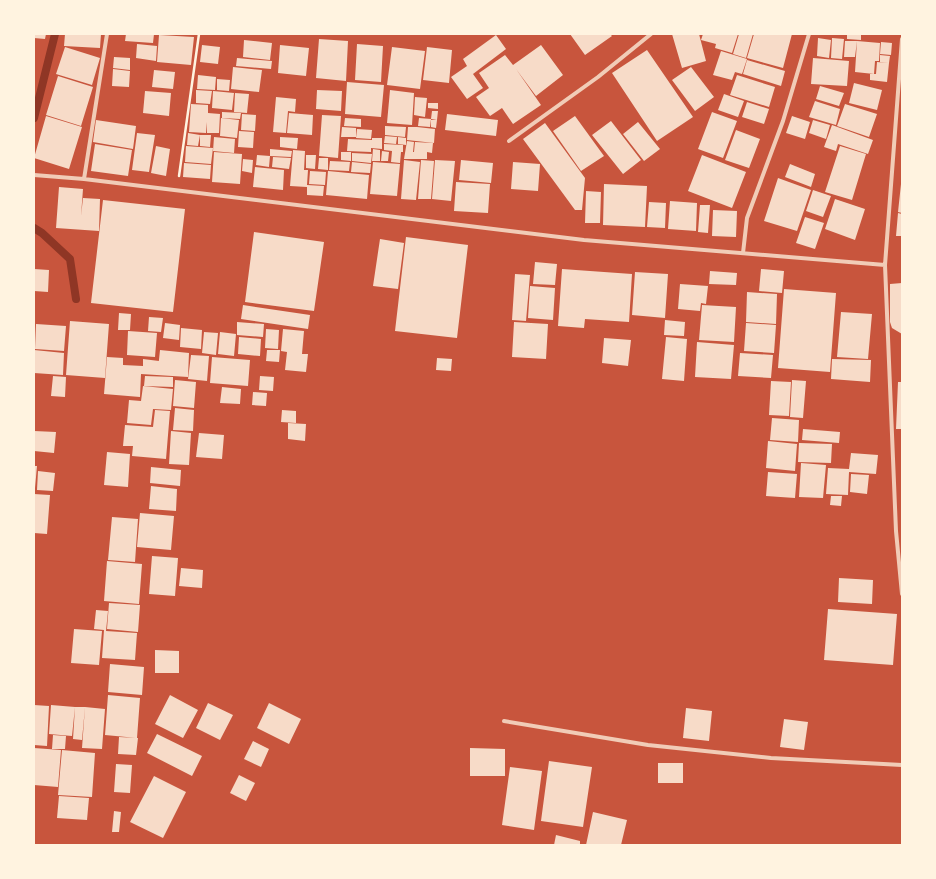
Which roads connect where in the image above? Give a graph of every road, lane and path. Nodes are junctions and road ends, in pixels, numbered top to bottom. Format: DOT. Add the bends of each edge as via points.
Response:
graph roads {
  1 [pos="107,34"];
  2 [pos="199,34"];
  3 [pos="651,34"];
  4 [pos="809,34"];
  5 [pos="902,40"];
  6 [pos="509,141"];
  7 [pos="34,175"];
  8 [pos="84,178"];
  9 [pos="177,190"];
  10 [pos="743,253"];
  11 [pos="885,264"];
  12 [pos="902,594"];
  13 [pos="504,721"];
  14 [pos="902,765"];
  1 -- 8 [label="street"];
  2 -- 9 [label="path"];
  3 -- 6 [label="street" via="598,77"];
  4 -- 10 [label="street" via="783,121 747,218"];
  5 -- 11 [label="street"];
  7 -- 8 [label="street"];
  8 -- 9 [label="street"];
  9 -- 10 [label="street" via="584,240"];
  10 -- 11 [label="street"];
  11 -- 12 [label="street" via="896,531"];
  13 -- 14 [label="street" via="656,746 772,758"];
}
